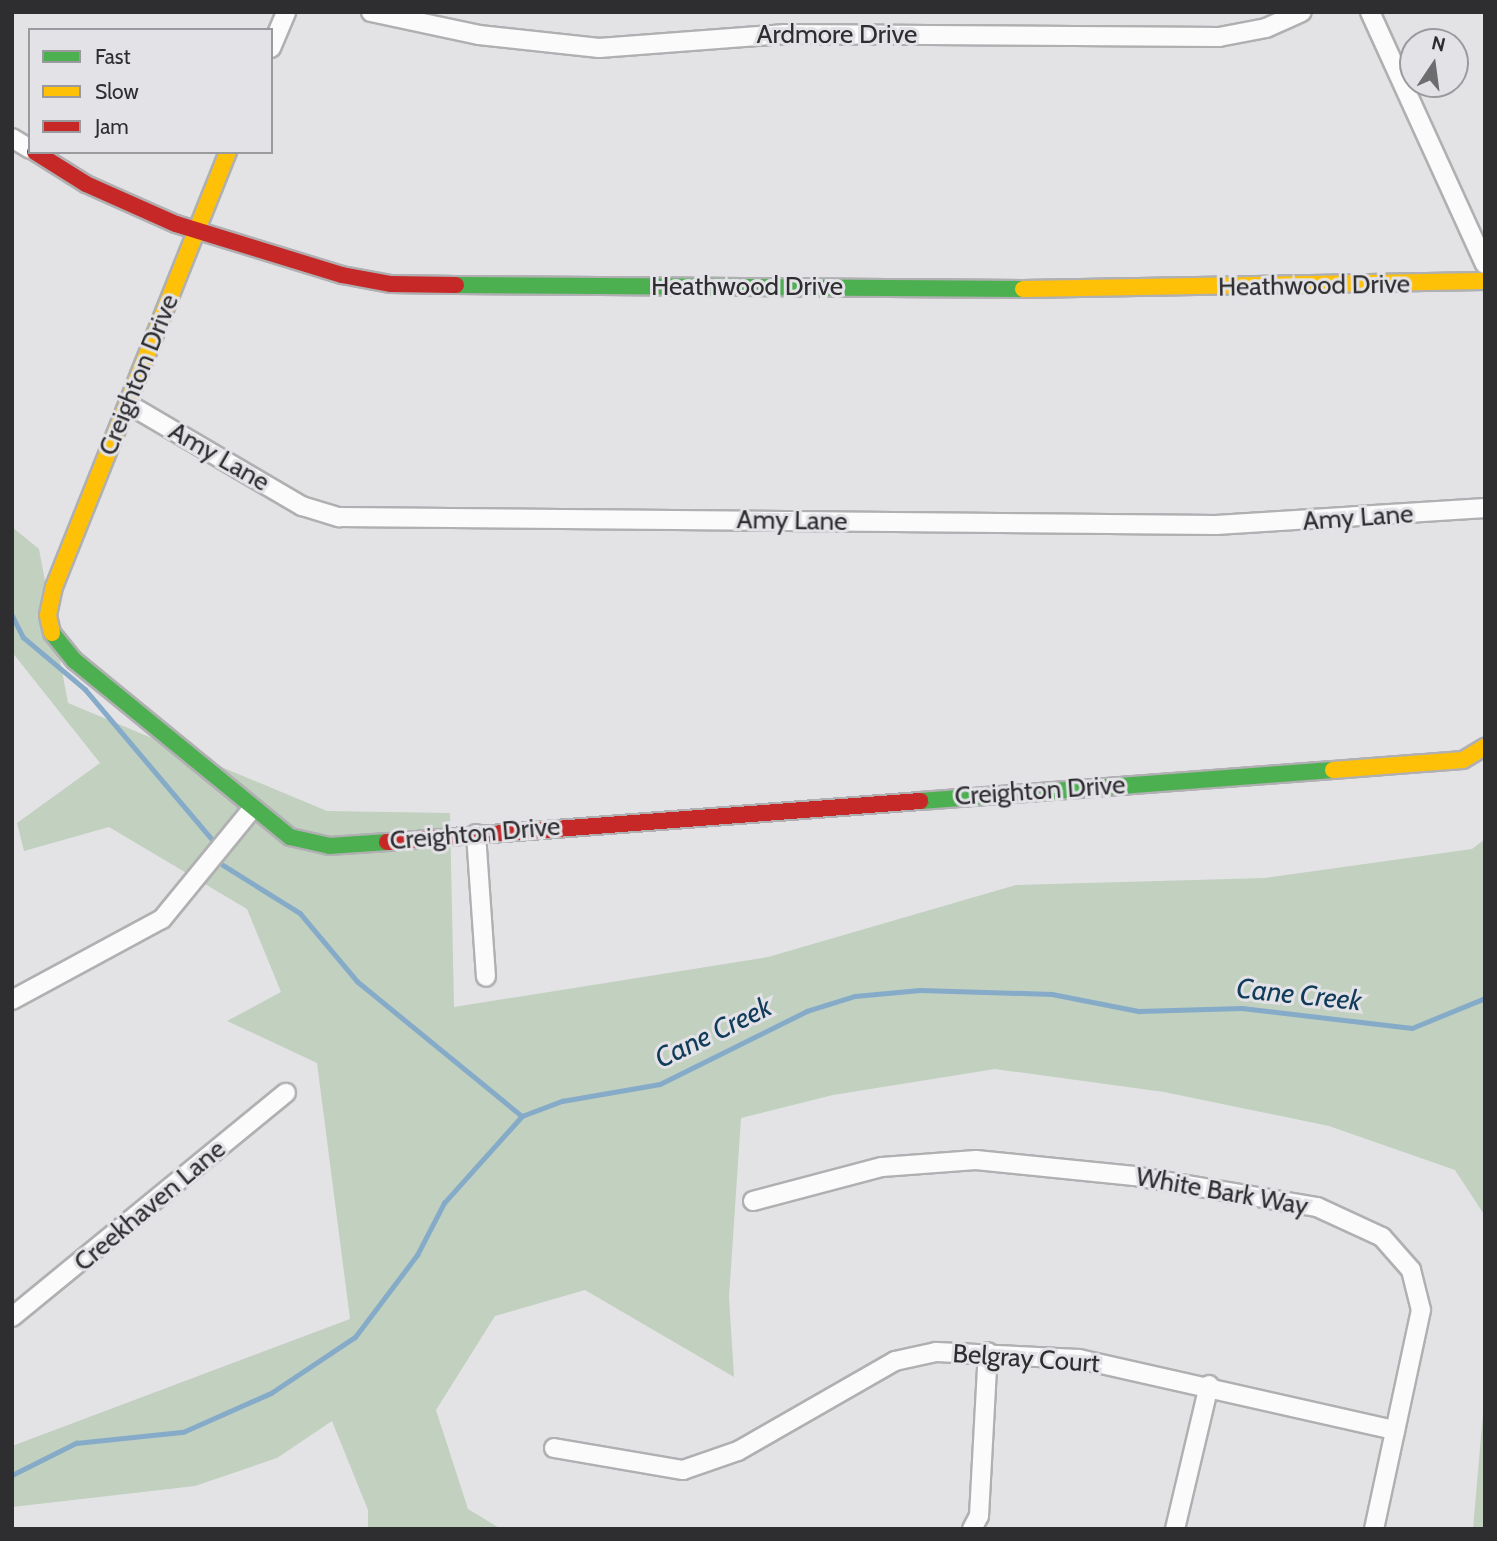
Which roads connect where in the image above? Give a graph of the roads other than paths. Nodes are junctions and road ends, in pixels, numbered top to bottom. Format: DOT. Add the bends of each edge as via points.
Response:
graph roads {
  1 [pos="286,12"];
  2 [pos="372,12"];
  3 [pos="1303,12"];
  4 [pos="1370,12"];
  5 [pos="273,43"];
  6 [pos="12,138"];
  7 [pos="28,148"];
  8 [pos="38,154"];
  9 [pos="227,154"];
  10 [pos="198,230"];
  11 [pos="1485,264"];
  12 [pos="1485,281"];
  13 [pos="128,404"];
  14 [pos="1485,508"];
  15 [pos="1485,747"];
  16 [pos="252,809"];
  17 [pos="476,834"];
  18 [pos="485,977"];
  19 [pos="12,1000"];
  20 [pos="286,1093"];
  21 [pos="752,1201"];
  22 [pos="12,1317"];
  23 [pos="988,1352"];
  24 [pos="1209,1385"];
  25 [pos="1395,1430"];
  26 [pos="554,1448"];
  27 [pos="972,1529"];
  28 [pos="1175,1529"];
  29 [pos="1374,1529"];
  1 -- 5 [label="street"];
  2 -- 3 [label="street, Ardmore Drive" via="479,35 599,48 785,34 1219,37 1266,28"];
  4 -- 11 [label="street"];
  6 -- 7 [label="street"];
  8 -- 10 [label="street, Heathwood Drive" via="86,184"];
  9 -- 10 [label="street, Creighton Drive"];
  10 -- 12 [label="street, Heathwood Drive" via="342,275 391,284 1128,290"];
  10 -- 13 [label="street, Creighton Drive"];
  13 -- 14 [label="street, Amy Lane" via="302,506 339,517 1216,525"];
  13 -- 16 [label="street, Creighton Drive" via="54,587 49,629 75,661"];
  15 -- 17 [label="street, Creighton Drive" via="1464,760"];
  16 -- 17 [label="street, Creighton Drive" via="290,837 317,846"];
  16 -- 19 [label="street" via="162,919"];
  17 -- 18 [label="street"];
  20 -- 22 [label="street, Creekhaven Lane"];
  21 -- 25 [label="street, White Bark Way" via="882,1167 976,1160 1134,1176 1317,1208 1382,1237 1411,1270 1421,1310"];
  23 -- 24 [label="street, Belgray Court" via="1079,1359"];
  23 -- 26 [label="street, Belgray Court" via="936,1352 895,1361 738,1451 683,1470"];
  23 -- 27 [label="street" via="979,1516"];
  24 -- 25 [label="street, Belgray Court"];
  24 -- 28 [label="street"];
  25 -- 29 [label="street, White Bark Way"];
}
